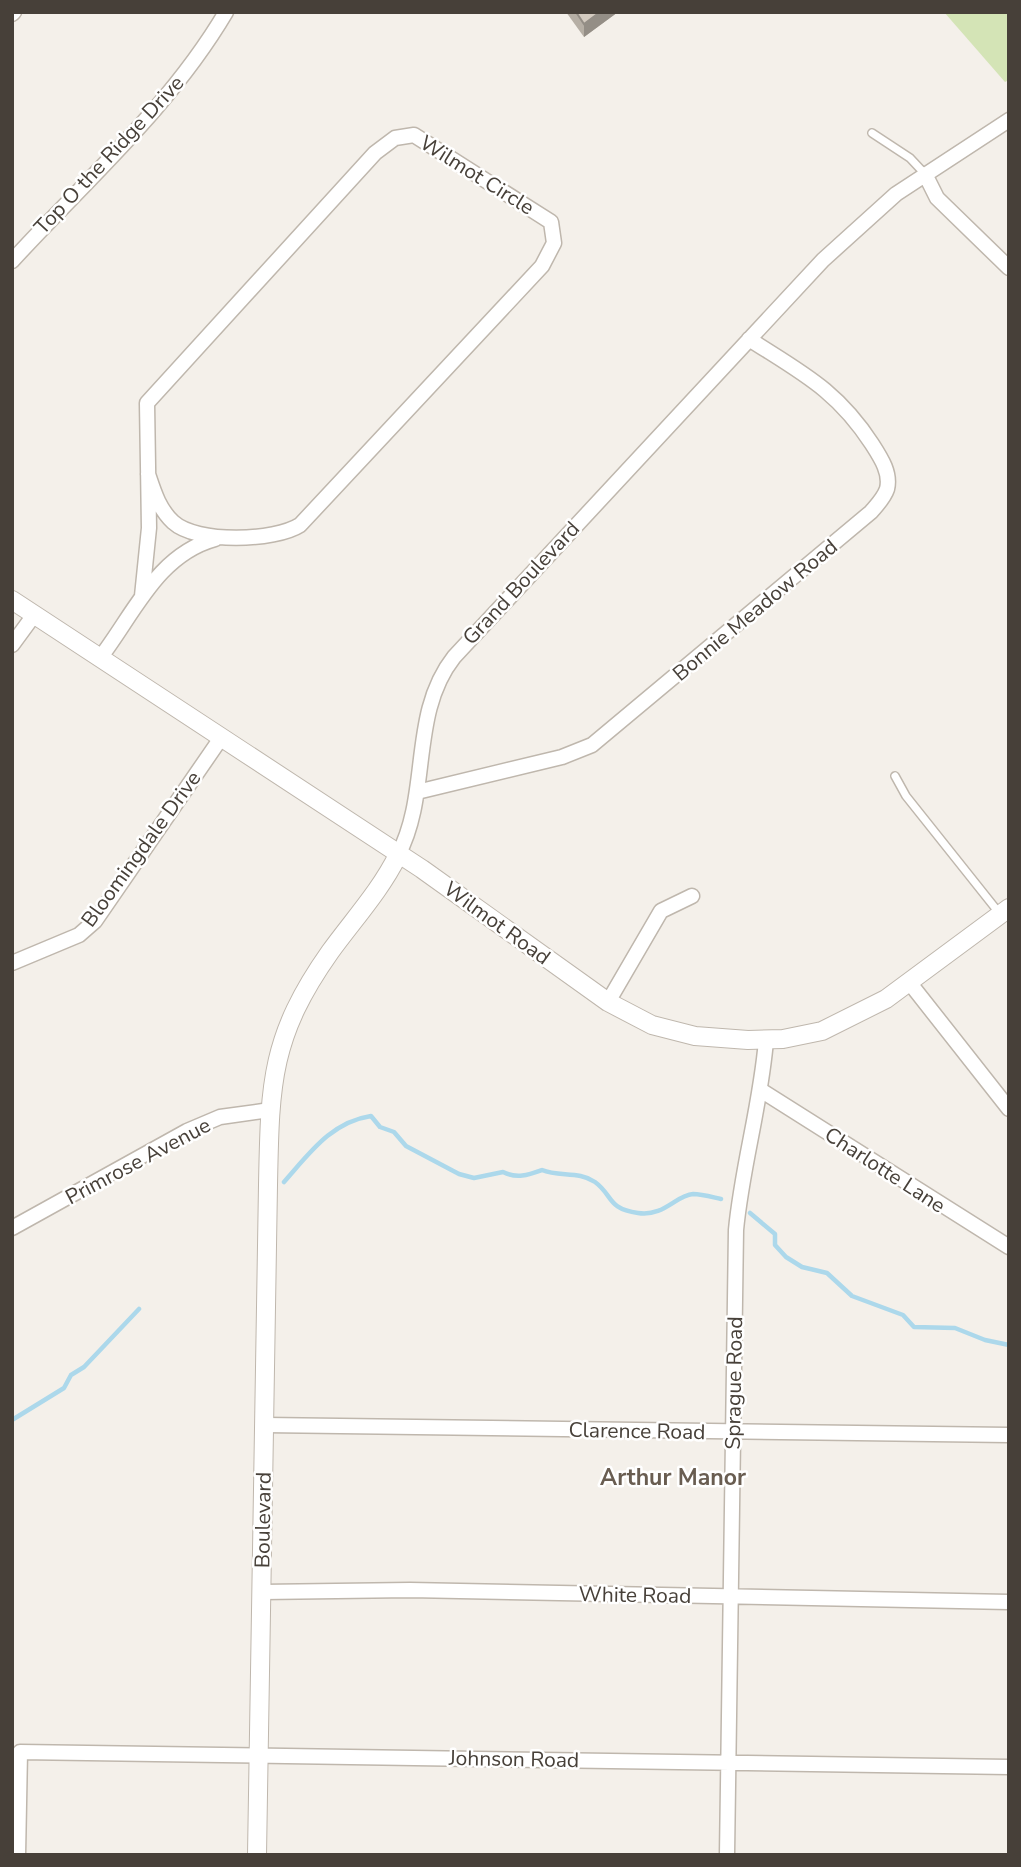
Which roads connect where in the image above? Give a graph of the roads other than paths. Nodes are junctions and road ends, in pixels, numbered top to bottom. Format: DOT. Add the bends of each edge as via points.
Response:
graph roads {
  1 [pos="226,12"];
  2 [pos="1009,120"];
  3 [pos="872,133"];
  4 [pos="925,174"];
  5 [pos="12,261"];
  6 [pos="1009,268"];
  7 [pos="750,339"];
  8 [pos="148,474"];
  9 [pos="221,537"];
  10 [pos="142,596"];
  11 [pos="12,600"];
  12 [pos="34,615"];
  13 [pos="12,645"];
  14 [pos="100,658"];
  15 [pos="221,738"];
  16 [pos="895,776"];
  17 [pos="417,792"];
  18 [pos="398,855"];
  19 [pos="692,896"];
  20 [pos="1004,912"];
  21 [pos="12,963"];
  22 [pos="909,982"];
  23 [pos="608,1002"];
  24 [pos="766,1040"];
  25 [pos="762,1091"];
  26 [pos="1009,1109"];
  27 [pos="270,1110"];
  28 [pos="268,1185"];
  29 [pos="12,1228"];
  30 [pos="1009,1247"];
  31 [pos="265,1425"];
  32 [pos="733,1433"];
  33 [pos="1009,1436"];
  34 [pos="262,1592"];
  35 [pos="731,1597"];
  36 [pos="1009,1602"];
  37 [pos="259,1756"];
  38 [pos="728,1763"];
  39 [pos="1009,1767"];
  40 [pos="19,1855"];
  41 [pos="257,1855"];
  42 [pos="727,1855"];
  1 -- 5 [label="street, Top O the Ridge Drive" via="164,102"];
  2 -- 4 [label="street, Grand Boulevard"];
  3 -- 4 [label="lane"];
  4 -- 6 [label="street" via="937,198"];
  4 -- 7 [label="street, Grand Boulevard" via="823,260"];
  7 -- 17 [label="street, Grand Boulevard" via="444,669 431,695"];
  7 -- 17 [label="street, Bonnie Meadow Road" via="835,396 855,418 884,464 888,482 883,497 861,521 592,745 562,757"];
  8 -- 9 [label="street, Wilmot Circle" via="157,502 173,522 191,532"];
  8 -- 9 [label="street, Wilmot Circle" via="145,413 151,396 386,143 415,135 551,222 554,243 542,266 300,525 283,534"];
  8 -- 10 [label="street, Wilmot Circle" via="149,528"];
  9 -- 10 [label="street, Wilmot Circle" via="184,551"];
  10 -- 14 [label="street, Wilmot Circle"];
  11 -- 12 [label="street, Wilmot Road"];
  12 -- 13 [label="street"];
  12 -- 14 [label="street, Wilmot Road"];
  14 -- 15 [label="street, Wilmot Road"];
  15 -- 18 [label="street, Wilmot Road"];
  15 -- 21 [label="street, Bloomingdale Drive" via="95,921 79,935"];
  16 -- 20 [label="lane" via="906,796"];
  17 -- 18 [label="street, Grand Boulevard" via="407,838"];
  18 -- 23 [label="street, Wilmot Road"];
  18 -- 27 [label="street, Grand Boulevard" via="384,883 331,950 294,1009 280,1046"];
  19 -- 23 [label="street" via="661,911"];
  20 -- 22 [label="street, Wilmot Road"];
  22 -- 24 [label="street, Wilmot Road" via="837,1026"];
  22 -- 26 [label="street"];
  23 -- 24 [label="street, Wilmot Road" via="676,1032"];
  24 -- 25 [label="street, Sprague Road"];
  25 -- 30 [label="street, Charlotte Lane"];
  25 -- 32 [label="street, Sprague Road" via="736,1230"];
  27 -- 28 [label="street, Grand Boulevard"];
  27 -- 29 [label="street, Primrose Avenue" via="220,1117 187,1131"];
  28 -- 31 [label="street, Boulevard"];
  31 -- 32 [label="street, Clarence Road"];
  31 -- 34 [label="street, Boulevard"];
  32 -- 33 [label="street, Clarence Road"];
  32 -- 35 [label="street, Sprague Road"];
  34 -- 35 [label="street, White Road" via="410,1590"];
  34 -- 37 [label="street, Boulevard"];
  35 -- 36 [label="street, White Road"];
  35 -- 38 [label="street, Sprague Road"];
  37 -- 38 [label="street, Johnson Road"];
  37 -- 40 [label="street, Johnson Road" via="20,1752"];
  37 -- 41 [label="street, Boulevard"];
  38 -- 39 [label="street, Johnson Road"];
  38 -- 42 [label="street, Sprague Road"];
}
